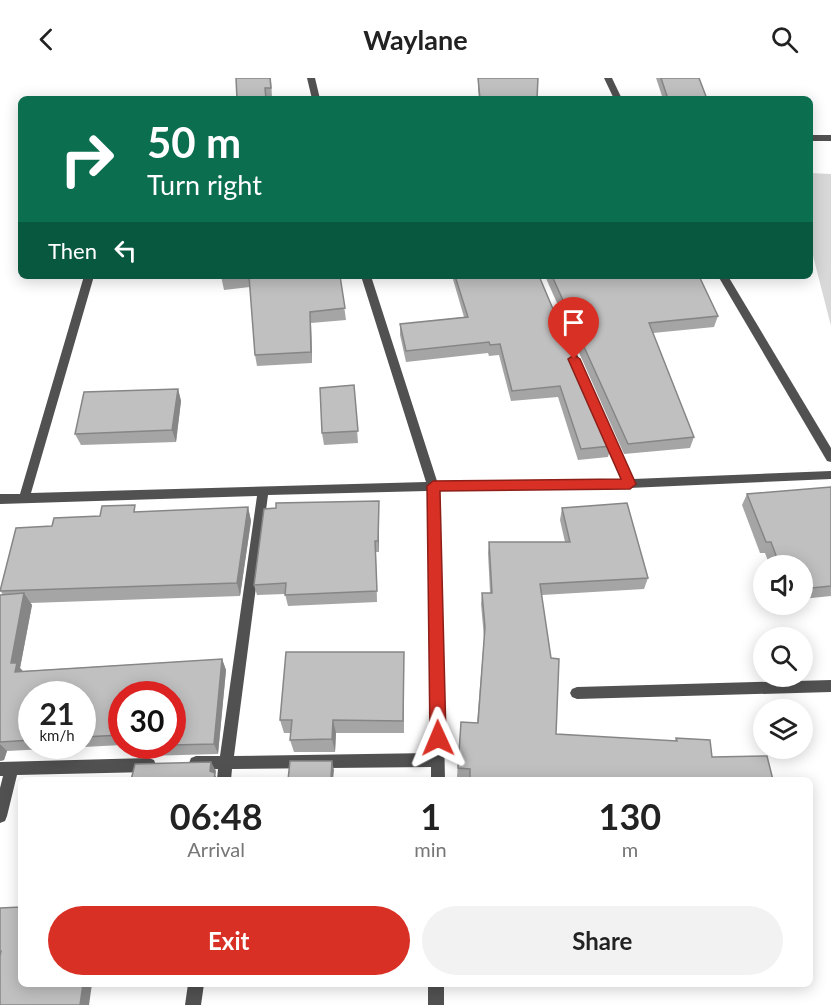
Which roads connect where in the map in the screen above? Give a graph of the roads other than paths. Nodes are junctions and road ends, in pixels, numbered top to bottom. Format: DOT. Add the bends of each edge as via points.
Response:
graph roads {
  1 [pos="311,78"];
  2 [pos="608,78"];
  3 [pos="315,96"];
  4 [pos="617,96"];
  5 [pos="813,138"];
  6 [pos="831,138"];
  7 [pos="87,279"];
  8 [pos="367,279"];
  9 [pos="725,279"];
  10 [pos="557,320"];
  11 [pos="831,458"];
  12 [pos="831,475"];
  13 [pos="630,484"];
  14 [pos="433,486"];
  15 [pos="263,491"];
  16 [pos="0,499"];
  17 [pos="24,499"];
  18 [pos="831,686"];
  19 [pos="577,693"];
  20 [pos="438,760"];
  21 [pos="227,762"];
  22 [pos="6,769"];
  23 [pos="224,777"];
  24 [pos="438,777"];
  25 [pos="0,816"];
  26 [pos="196,987"];
  27 [pos="436,987"];
  28 [pos="193,1005"];
  29 [pos="436,1005"];
  1 -- 3 [label="street"];
  2 -- 4 [label="street"];
  5 -- 6 [label="street"];
  7 -- 17 [label="street"];
  8 -- 14 [label="street"];
  9 -- 11 [label="street"];
  10 -- 13 [label="street"];
  12 -- 13 [label="street"];
  13 -- 14 [label="street"];
  14 -- 15 [label="street"];
  14 -- 20 [label="street"];
  15 -- 17 [label="street"];
  15 -- 21 [label="street"];
  16 -- 17 [label="street"];
  18 -- 19 [label="street"];
  20 -- 21 [label="street"];
  20 -- 24 [label="street"];
  21 -- 22 [label="street"];
  21 -- 23 [label="street"];
  22 -- 25 [label="street"];
  26 -- 28 [label="street"];
  27 -- 29 [label="street"];
}
